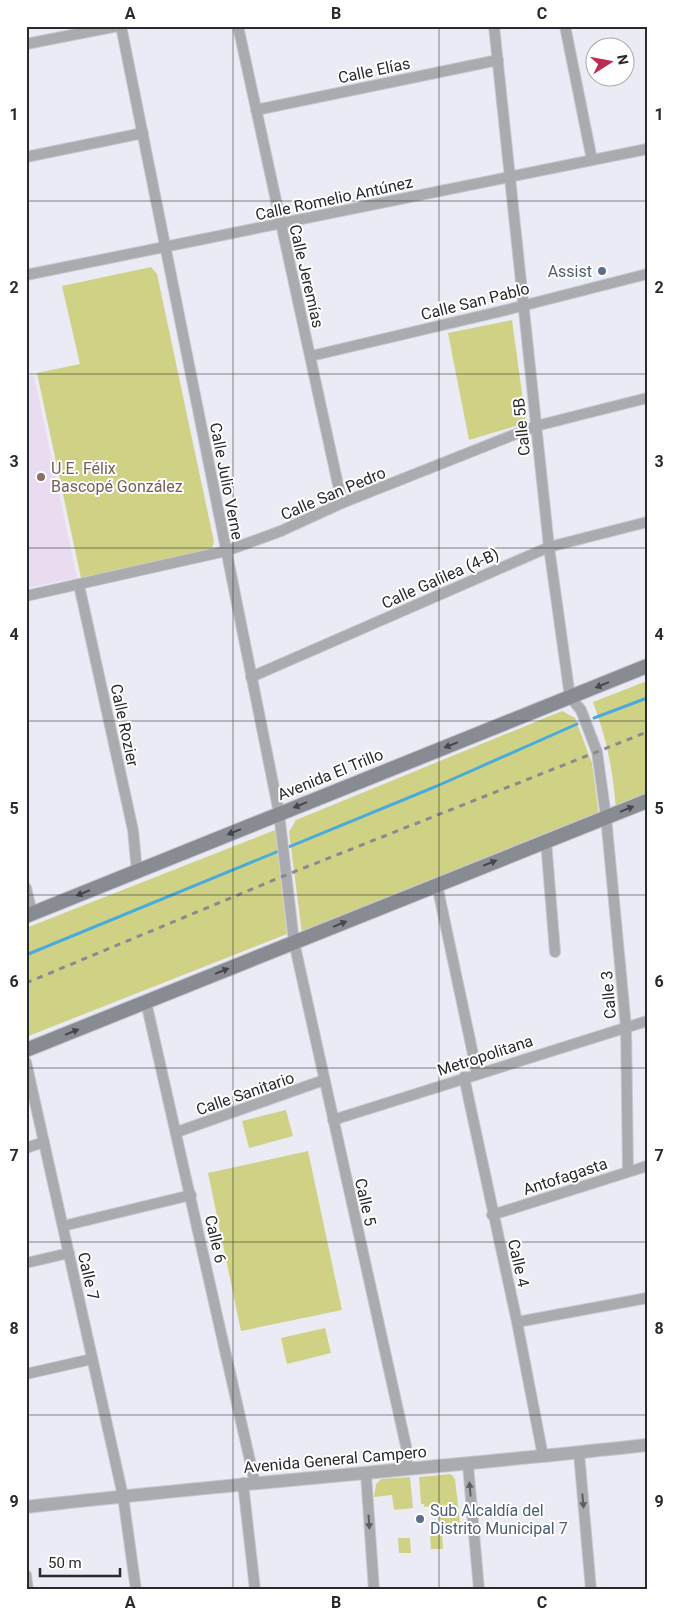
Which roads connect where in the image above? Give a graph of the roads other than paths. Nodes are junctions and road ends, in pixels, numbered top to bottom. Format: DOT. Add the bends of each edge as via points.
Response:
graph roads {
  1 [pos="120,26"];
  2 [pos="238,26"];
  3 [pos="494,26"];
  4 [pos="565,26"];
  5 [pos="26,44"];
  6 [pos="498,60"];
  7 [pos="256,110"];
  8 [pos="143,133"];
  9 [pos="647,149"];
  10 [pos="26,157"];
  11 [pos="592,160"];
  12 [pos="512,177"];
  13 [pos="280,224"];
  14 [pos="166,247"];
  15 [pos="647,274"];
  16 [pos="26,275"];
  17 [pos="525,304"];
  18 [pos="311,356"];
  19 [pos="647,398"];
  20 [pos="536,426"];
  21 [pos="342,503"];
  22 [pos="647,522"];
  23 [pos="549,547"];
  24 [pos="226,551"];
  25 [pos="79,585"];
  26 [pos="26,596"];
  27 [pos="647,666"];
  28 [pos="252,677"];
  29 [pos="570,697"];
  30 [pos="647,801"];
  31 [pos="279,816"];
  32 [pos="606,817"];
  33 [pos="546,841"];
  34 [pos="137,872"];
  35 [pos="437,885"];
  36 [pos="26,888"];
  37 [pos="29,915"];
  38 [pos="294,942"];
  39 [pos="555,952"];
  40 [pos="146,1002"];
  41 [pos="647,1021"];
  42 [pos="626,1027"];
  43 [pos="26,1050"];
  44 [pos="26,1062"];
  45 [pos="477,1073"];
  46 [pos="464,1078"];
  47 [pos="324,1080"];
  48 [pos="333,1120"];
  49 [pos="177,1132"];
  50 [pos="44,1142"];
  51 [pos="26,1148"];
  52 [pos="647,1166"];
  53 [pos="628,1172"];
  54 [pos="191,1195"];
  55 [pos="492,1215"];
  56 [pos="63,1226"];
  57 [pos="69,1253"];
  58 [pos="26,1263"];
  59 [pos="647,1298"];
  60 [pos="517,1322"];
  61 [pos="92,1359"];
  62 [pos="26,1374"];
  63 [pos="647,1445"];
  64 [pos="578,1453"];
  65 [pos="543,1456"];
  66 [pos="468,1465"];
  67 [pos="407,1469"];
  68 [pos="366,1474"];
  69 [pos="249,1483"];
  70 [pos="123,1496"];
  71 [pos="26,1507"];
  72 [pos="26,1575"];
  73 [pos="28,1590"];
  74 [pos="136,1590"];
  75 [pos="255,1590"];
  76 [pos="374,1590"];
  77 [pos="479,1590"];
  78 [pos="591,1590"];
  1 -- 5 [label="street"];
  1 -- 8 [label="street, Calle Julio Verne"];
  2 -- 7 [label="street, Calle Jeremías"];
  3 -- 6 [label="street, Calle 5B"];
  4 -- 11 [label="street"];
  6 -- 7 [label="street, Calle Elías"];
  6 -- 12 [label="street, Calle 5B"];
  7 -- 13 [label="street, Calle Jeremías"];
  8 -- 10 [label="street"];
  8 -- 14 [label="street, Calle Julio Verne"];
  9 -- 11 [label="street, Calle Romelio Antúnez"];
  11 -- 12 [label="street, Calle Romelio Antúnez"];
  12 -- 13 [label="street, Calle Romelio Antúnez"];
  12 -- 17 [label="street, Calle 5B"];
  13 -- 14 [label="street, Calle Romelio Antúnez"];
  13 -- 18 [label="street, Calle Jeremías"];
  14 -- 16 [label="street, Calle Romelio Antúnez"];
  14 -- 24 [label="street, Calle Julio Verne"];
  15 -- 17 [label="street, Calle San Pablo"];
  17 -- 18 [label="street, Calle San Pablo"];
  17 -- 20 [label="street, Calle 5B"];
  18 -- 21 [label="street, Calle Jeremías"];
  19 -- 20 [label="street, Calle San Pedro"];
  20 -- 21 [label="street, Calle San Pedro"];
  20 -- 23 [label="street, Calle 5B"];
  21 -- 24 [label="street, Calle San Pedro" via="281,531"];
  22 -- 23 [label="street, Calle Galilea (4-B)"];
  23 -- 28 [label="street, Calle Galilea (4-B)"];
  23 -- 29 [label="street, Calle 5B"];
  24 -- 25 [label="street, Calle San Pedro"];
  24 -- 28 [label="street, Calle Julio Verne"];
  25 -- 26 [label="street, Calle San Pedro"];
  25 -- 34 [label="street, Calle Rozier" via="133,830"];
  27 -- 29 [label="main road, Avenida El Trillo, one-way"];
  28 -- 31 [label="street, Calle Julio Verne"];
  29 -- 31 [label="main road, Avenida El Trillo, one-way"];
  29 -- 32 [label="street, Calle 5B" via="581,710 597,752"];
  32 -- 30 [label="main road, one-way"];
  31 -- 34 [label="main road, Avenida El Trillo, one-way"];
  31 -- 38 [label="street, Calle Julio Verne"];
  32 -- 33 [label="main road"];
  32 -- 42 [label="street, Calle 3"];
  35 -- 33 [label="main road, one-way"];
  33 -- 39 [label="street"];
  34 -- 37 [label="main road, Avenida El Trillo, one-way"];
  38 -- 35 [label="main road, one-way"];
  35 -- 45 [label="street"];
  36 -- 37 [label="street"];
  40 -- 38 [label="main road, one-way"];
  38 -- 47 [label="street, Calle 5"];
  43 -- 40 [label="main road, one-way"];
  40 -- 49 [label="street, Calle 6"];
  41 -- 42 [label="street, Metropolitana"];
  42 -- 45 [label="street, Metropolitana"];
  42 -- 53 [label="street, Calle 3"];
  44 -- 50 [label="street, Calle 7"];
  45 -- 46 [label="street, Metropolitana"];
  46 -- 48 [label="street, Metropolitana"];
  46 -- 55 [label="street, Calle 4"];
  47 -- 48 [label="street, Calle 5"];
  47 -- 49 [label="street, Calle Sanitario"];
  48 -- 67 [label="street, Calle 5" via="406,1446"];
  49 -- 54 [label="street, Calle 6"];
  50 -- 51 [label="street"];
  50 -- 56 [label="street, Calle 7"];
  52 -- 53 [label="street, Antofagasta"];
  53 -- 55 [label="street, Antofagasta"];
  54 -- 56 [label="street"];
  54 -- 69 [label="street, Calle 6"];
  55 -- 60 [label="street, Calle 4"];
  56 -- 57 [label="street, Calle 7"];
  57 -- 58 [label="street"];
  57 -- 61 [label="street, Calle 7"];
  59 -- 60 [label="street"];
  60 -- 65 [label="street, Calle 4"];
  61 -- 62 [label="street"];
  61 -- 70 [label="street, Calle 7"];
  63 -- 64 [label="street, Avenida General Campero"];
  64 -- 65 [label="street, Avenida General Campero"];
  64 -- 78 [label="street, one-way"];
  65 -- 66 [label="street, Avenida General Campero"];
  66 -- 67 [label="street, Avenida General Campero"];
  77 -- 66 [label="street, one-way"];
  67 -- 68 [label="street, Avenida General Campero"];
  68 -- 69 [label="street, Avenida General Campero"];
  68 -- 76 [label="street, one-way"];
  69 -- 70 [label="street, Avenida General Campero"];
  69 -- 75 [label="street, Calle 6"];
  70 -- 71 [label="street, Avenida General Campero"];
  70 -- 74 [label="street, Calle 7"];
  72 -- 73 [label="street"];
}
